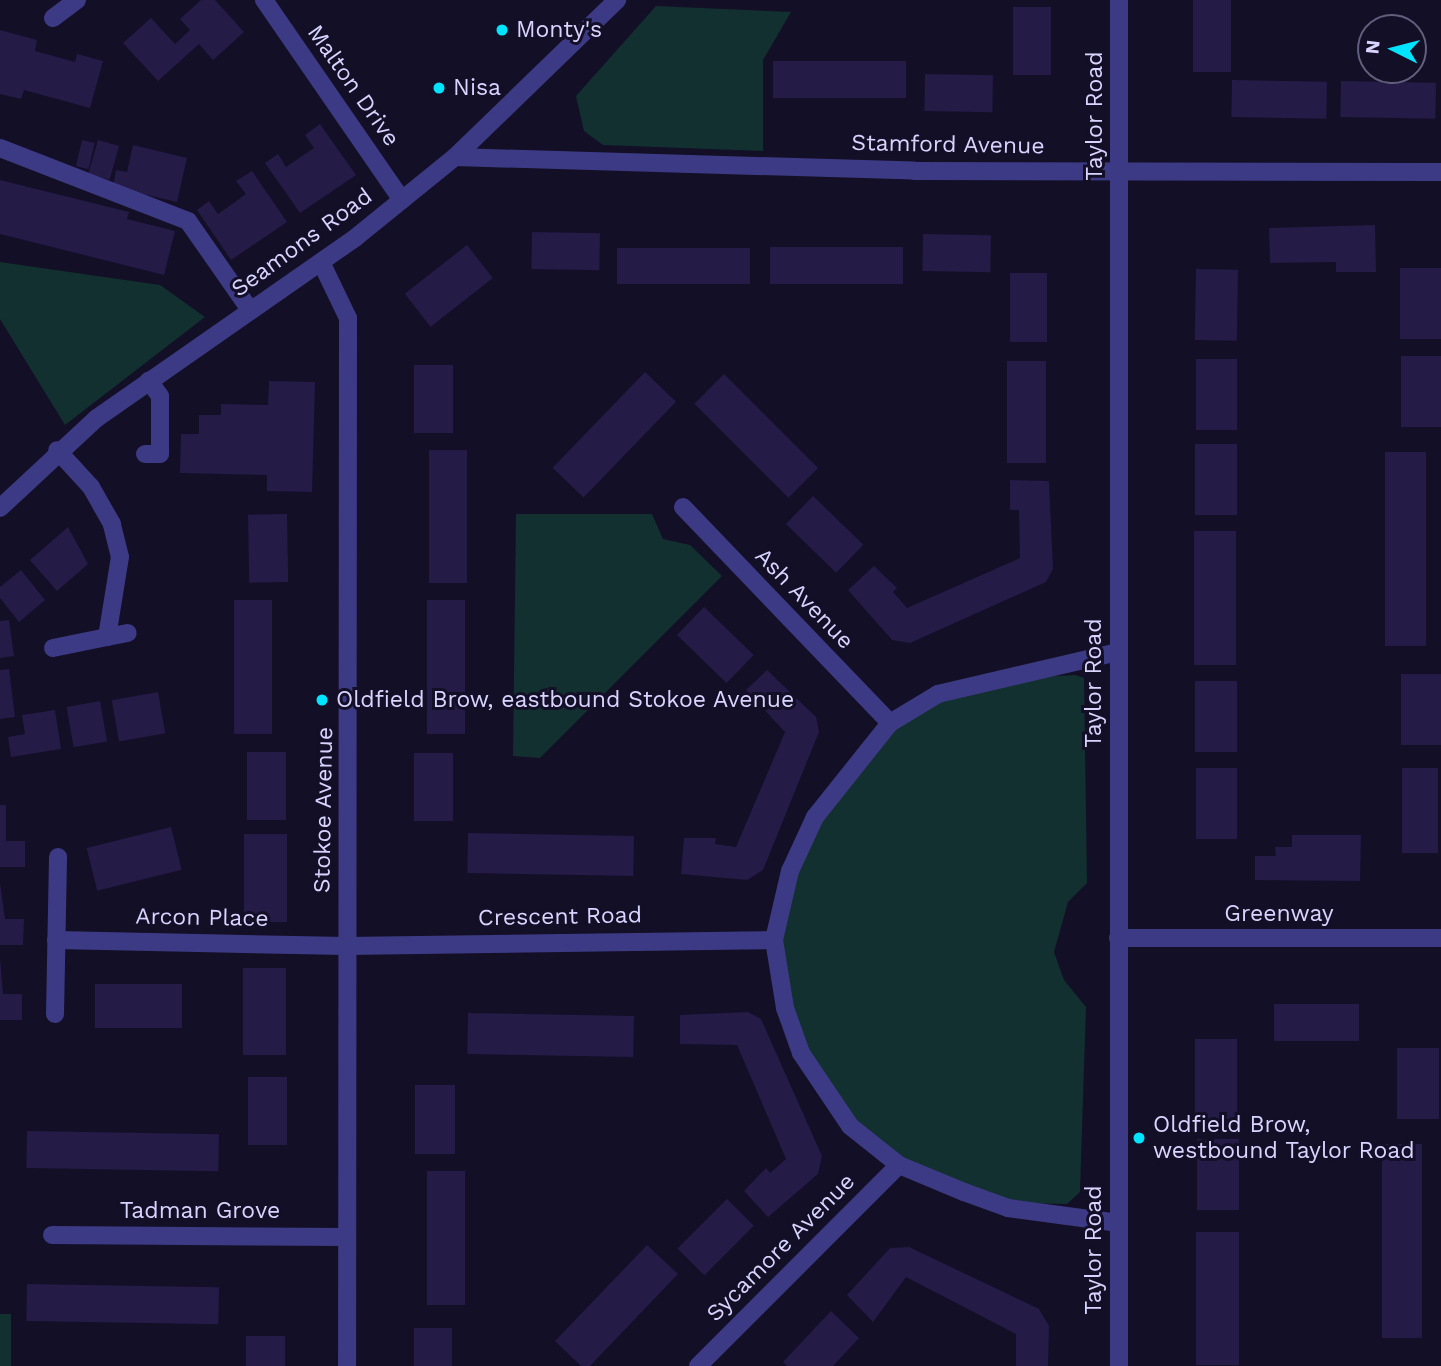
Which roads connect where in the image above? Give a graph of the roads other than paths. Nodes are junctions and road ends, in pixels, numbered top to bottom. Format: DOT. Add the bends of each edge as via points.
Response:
graph roads {
  1 [pos="77,0"];
  2 [pos="264,0"];
  3 [pos="617,0"];
  4 [pos="1119,0"];
  5 [pos="53,18"];
  6 [pos="0,148"];
  7 [pos="455,157"];
  8 [pos="1120,171"];
  9 [pos="1441,172"];
  10 [pos="402,200"];
  11 [pos="321,262"];
  12 [pos="250,310"];
  13 [pos="149,380"];
  14 [pos="57,450"];
  15 [pos="145,454"];
  16 [pos="682,507"];
  17 [pos="0,508"];
  18 [pos="128,633"];
  19 [pos="107,637"];
  20 [pos="53,648"];
  21 [pos="1118,652"];
  22 [pos="890,723"];
  23 [pos="58,857"];
  24 [pos="1118,938"];
  25 [pos="1441,938"];
  26 [pos="56,940"];
  27 [pos="774,940"];
  28 [pos="346,946"];
  29 [pos="55,1014"];
  30 [pos="899,1165"];
  31 [pos="1119,1223"];
  32 [pos="52,1235"];
  33 [pos="347,1237"];
  34 [pos="347,1366"];
  35 [pos="698,1366"];
  36 [pos="1119,1366"];
  1 -- 5 [label="street"];
  2 -- 10 [label="street, Malton Drive"];
  3 -- 7 [label="street, Seamons Road"];
  4 -- 8 [label="street, Taylor Road"];
  6 -- 12 [label="street" via="188,221"];
  7 -- 8 [label="street, Stamford Avenue"];
  7 -- 10 [label="street, Seamons Road"];
  8 -- 9 [label="street, Stamford Avenue"];
  8 -- 21 [label="street, Taylor Road"];
  10 -- 11 [label="street, Seamons Road"];
  11 -- 12 [label="street, Seamons Road"];
  11 -- 28 [label="street, Stokoe Avenue" via="348,318"];
  12 -- 13 [label="street, Seamons Road"];
  13 -- 14 [label="street, Seamons Road"];
  13 -- 15 [label="street" via="160,396 160,454"];
  14 -- 17 [label="street, Seamons Road"];
  14 -- 19 [label="street" via="112,524 120,590"];
  16 -- 22 [label="street, Ash Avenue"];
  18 -- 19 [label="street"];
  19 -- 20 [label="street"];
  21 -- 22 [label="street" via="938,694"];
  21 -- 24 [label="street, Taylor Road"];
  22 -- 27 [label="street" via="815,817 790,871"];
  23 -- 26 [label="street"];
  24 -- 25 [label="street, Greenway"];
  24 -- 31 [label="street, Taylor Road"];
  26 -- 28 [label="street, Arcon Place"];
  26 -- 29 [label="street"];
  27 -- 28 [label="street, Crescent Road"];
  27 -- 30 [label="street" via="785,1008 801,1053 850,1126"];
  28 -- 33 [label="street, Stokoe Avenue"];
  30 -- 31 [label="street" via="1009,1208"];
  30 -- 35 [label="street, Sycamore Avenue"];
  31 -- 36 [label="street, Taylor Road"];
  32 -- 33 [label="street, Tadman Grove"];
  33 -- 34 [label="street, Stokoe Avenue"];
}
